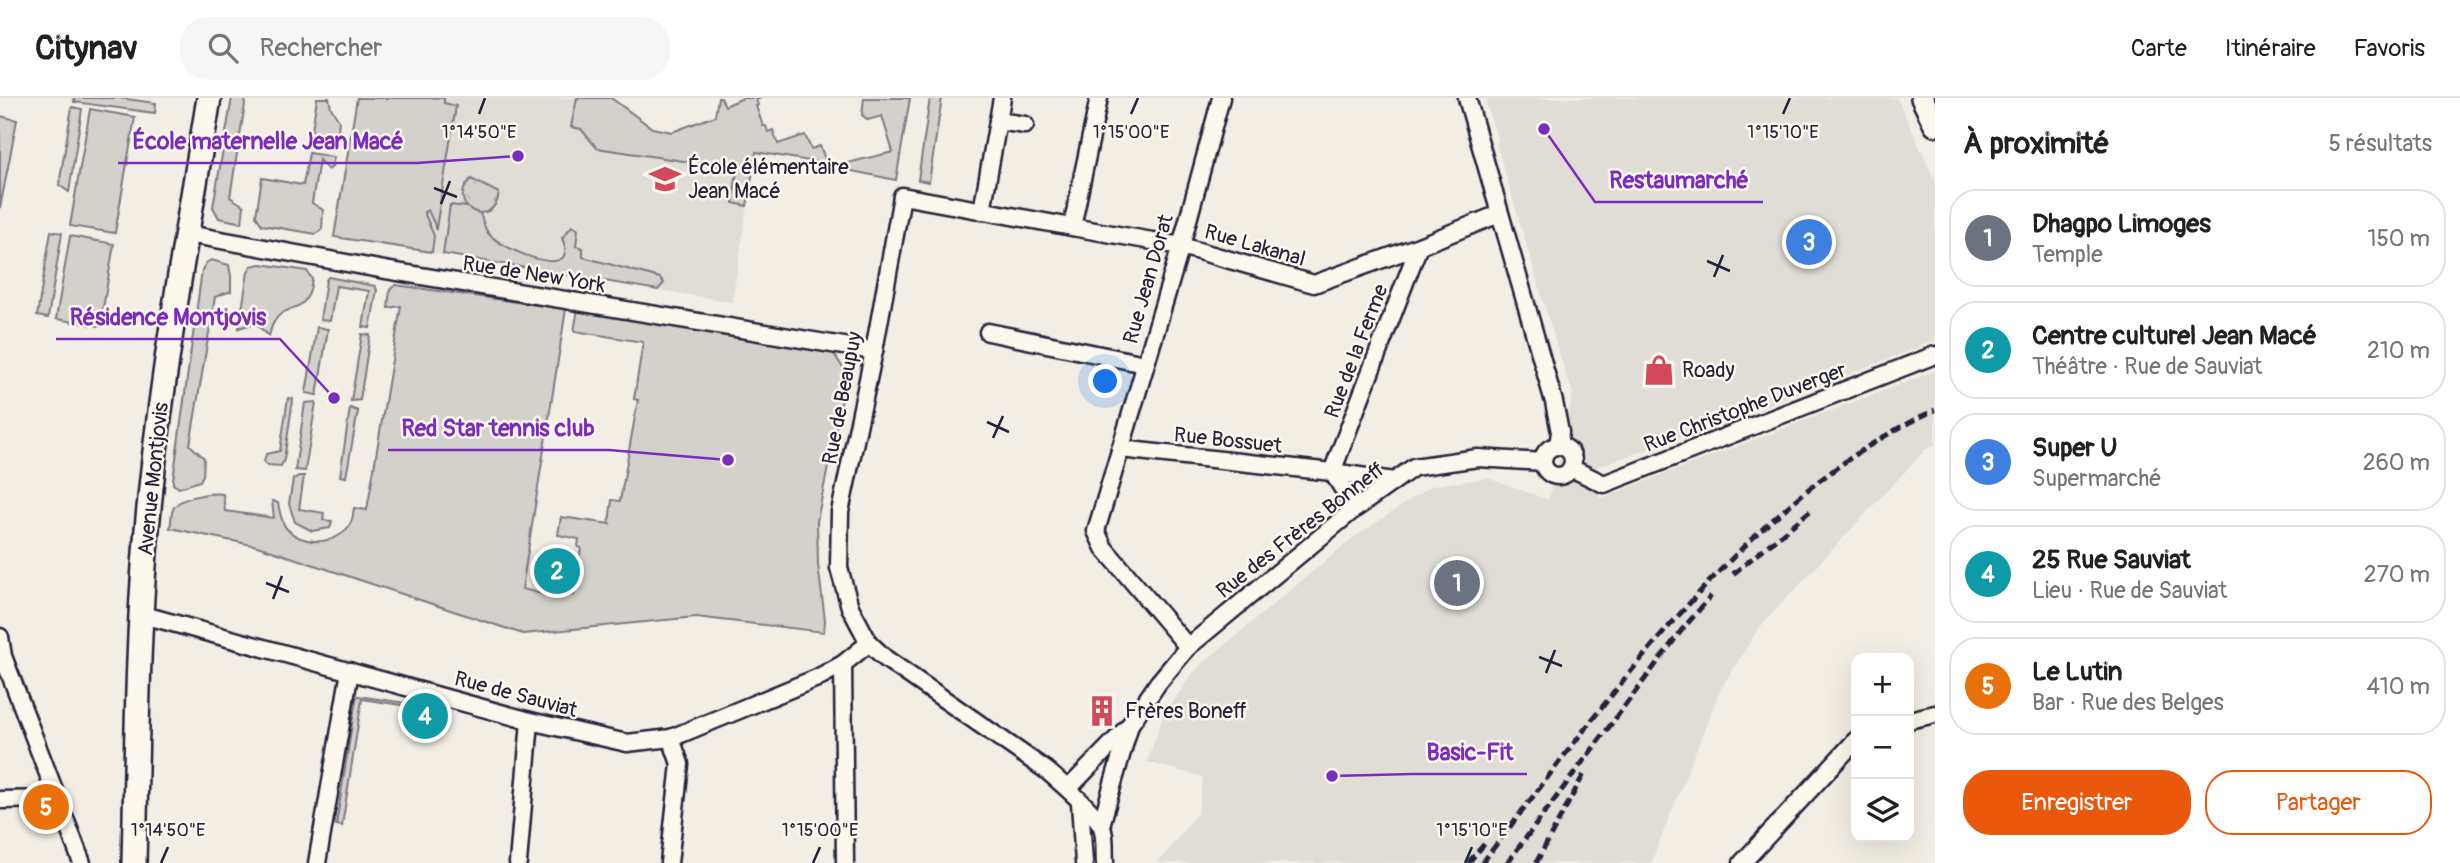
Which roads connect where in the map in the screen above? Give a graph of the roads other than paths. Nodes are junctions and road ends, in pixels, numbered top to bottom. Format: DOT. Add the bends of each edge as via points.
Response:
graph roads {
  1 [pos="209,98"];
  2 [pos="1002,98"];
  3 [pos="1099,98"];
  4 [pos="1222,98"];
  5 [pos="1467,98"];
  6 [pos="1922,98"];
  7 [pos="998,121"];
  8 [pos="1025,125"];
  9 [pos="1935,125"];
  10 [pos="982,211"];
  11 [pos="1499,214"];
  12 [pos="1072,227"];
  13 [pos="188,234"];
  14 [pos="1181,246"];
  15 [pos="1419,246"];
  16 [pos="988,332"];
  17 [pos="874,351"];
  18 [pos="1935,355"];
  19 [pos="1145,364"];
  20 [pos="1558,446"];
  21 [pos="1120,449"];
  22 [pos="1543,462"];
  23 [pos="1571,468"];
  24 [pos="1332,472"];
  25 [pos="1394,481"];
  26 [pos="1352,511"];
  27 [pos="140,614"];
  28 [pos="0,637"];
  29 [pos="869,643"];
  30 [pos="1188,647"];
  31 [pos="2,657"];
  32 [pos="843,664"];
  33 [pos="350,671"];
  34 [pos="1935,714"];
  35 [pos="1914,719"];
  36 [pos="530,721"];
  37 [pos="1129,726"];
  38 [pos="671,738"];
  39 [pos="1851,745"];
  40 [pos="1068,789"];
  41 [pos="1111,793"];
  42 [pos="56,799"];
  43 [pos="0,800"];
  44 [pos="1080,803"];
  45 [pos="1101,825"];
  46 [pos="82,863"];
  47 [pos="134,863"];
  48 [pos="317,863"];
  49 [pos="517,863"];
  50 [pos="670,863"];
  51 [pos="845,863"];
  52 [pos="1084,863"];
  53 [pos="1105,863"];
  54 [pos="1742,863"];
  1 -- 13 [label="main road, Avenue Montjovis"];
  2 -- 7 [label="street"];
  3 -- 12 [label="street"];
  4 -- 14 [label="street, Rue Jean Dorat"];
  5 -- 11 [label="street"];
  6 -- 9 [label="street"];
  7 -- 8 [label="street"];
  7 -- 10 [label="street"];
  10 -- 12 [label="street, Rue de Beaupuy"];
  10 -- 17 [label="street, Rue de Beaupuy" via="902,196"];
  11 -- 15 [label="street, Rue Lakanal"];
  11 -- 20 [label="street" via="1554,402"];
  12 -- 14 [label="street, Rue Lakanal"];
  13 -- 17 [label="street, Rue de New York"];
  13 -- 27 [label="main road, Avenue Montjovis" via="163,383"];
  14 -- 15 [label="street, Rue Lakanal" via="1314,284"];
  14 -- 19 [label="street, Rue Jean Dorat"];
  15 -- 24 [label="street, Rue de la Ferme"];
  16 -- 19 [label="street"];
  17 -- 29 [label="street, Rue de Beaupuy" via="840,512 839,568 850,607"];
  18 -- 23 [label="street, Rue Christophe Duverger" via="1604,484"];
  19 -- 21 [label="street, Rue Jean Dorat"];
  20 -- 22 [label="street" via="1547,451"];
  20 -- 23 [label="street" via="1572,456"];
  21 -- 24 [label="street, Rue Bossuet"];
  21 -- 30 [label="street, Rue Jean Dorat" via="1096,531 1104,548"];
  22 -- 23 [label="street" via="1554,475 1566,474"];
  22 -- 25 [label="street, Rue des Frères Bonneff" via="1478,458 1414,467"];
  24 -- 25 [label="street, Rue Bossuet"];
  24 -- 26 [label="street"];
  25 -- 26 [label="street, Rue des Frères Bonneff"];
  26 -- 30 [label="street, Rue des Frères Bonneff"];
  27 -- 33 [label="street, Rue de Sauviat"];
  27 -- 47 [label="main road, Avenue Montjovis"];
  28 -- 31 [label="street"];
  29 -- 32 [label="street, Rue de Sauviat"];
  29 -- 40 [label="street, Rue de Beaupuy"];
  30 -- 37 [label="street, Rue des Frères Bonneff"];
  31 -- 42 [label="street"];
  32 -- 38 [label="street, Rue de Sauviat"];
  32 -- 51 [label="street"];
  33 -- 36 [label="street, Rue de Sauviat"];
  33 -- 48 [label="street"];
  34 -- 35 [label="street"];
  36 -- 38 [label="street, Rue de Sauviat" via="627,743"];
  36 -- 49 [label="street"];
  37 -- 40 [label="street, Rue des Frères Bonneff"];
  37 -- 41 [label="street, Rue des Frères Bonneff"];
  38 -- 50 [label="street" via="680,764"];
  39 -- 54 [label="street"];
  40 -- 44 [label="street, Rue de Beaupuy"];
  41 -- 44 [label="street" via="1105,799"];
  41 -- 45 [label="street, Rue des Frères Bonneff"];
  42 -- 43 [label="street"];
  42 -- 46 [label="street"];
  44 -- 45 [label="street, Rue de Beaupuy"];
  44 -- 52 [label="street"];
  45 -- 53 [label="street"];
}
